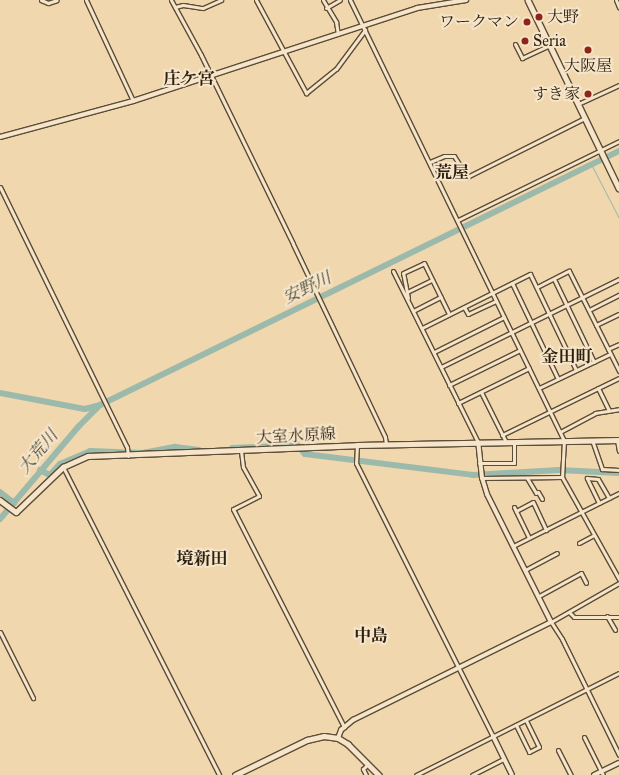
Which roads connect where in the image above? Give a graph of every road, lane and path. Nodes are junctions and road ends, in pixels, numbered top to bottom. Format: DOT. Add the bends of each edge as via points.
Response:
graph roads {
  1 [pos="41,0"];
  2 [pos="57,0"];
  3 [pos="86,0"];
  4 [pos="171,0"];
  5 [pos="221,0"];
  6 [pos="256,0"];
  7 [pos="323,0"];
  8 [pos="340,0"];
  9 [pos="350,0"];
  10 [pos="466,0"];
  11 [pos="528,0"];
  12 [pos="616,0"];
  13 [pos="175,7"];
  14 [pos="619,7"];
  15 [pos="326,8"];
  16 [pos="364,28"];
  17 [pos="338,34"];
  18 [pos="515,44"];
  19 [pos="550,45"];
  20 [pos="284,52"];
  21 [pos="210,75"];
  22 [pos="619,85"];
  23 [pos="133,101"];
  24 [pos="578,104"];
  25 [pos="585,118"];
  26 [pos="0,137"];
  27 [pos="619,141"];
  28 [pos="601,151"];
  29 [pos="430,162"];
  30 [pos="0,187"];
  31 [pos="619,188"];
  32 [pos="458,221"];
  33 [pos="393,271"];
  34 [pos="554,279"];
  35 [pos="619,279"];
  36 [pos="432,280"];
  37 [pos="512,284"];
  38 [pos="537,287"];
  39 [pos="407,292"];
  40 [pos="493,294"];
  41 [pos="619,296"];
  42 [pos="441,297"];
  43 [pos="582,297"];
  44 [pos="496,301"];
  45 [pos="409,303"];
  46 [pos="566,305"];
  47 [pos="464,307"];
  48 [pos="413,310"];
  49 [pos="589,310"];
  50 [pos="549,313"];
  51 [pos="449,314"];
  52 [pos="619,314"];
  53 [pos="504,317"];
  54 [pos="531,322"];
  55 [pos="596,325"];
  56 [pos="422,328"];
  57 [pos="511,332"];
  58 [pos="619,344"];
  59 [pos="608,349"];
  60 [pos="520,350"];
  61 [pos="434,352"];
  62 [pos="610,354"];
  63 [pos="594,362"];
  64 [pos="441,367"];
  65 [pos="529,368"];
  66 [pos="576,370"];
  67 [pos="619,371"];
  68 [pos="619,378"];
  69 [pos="558,379"];
  70 [pos="450,385"];
  71 [pos="539,388"];
  72 [pos="598,388"];
  73 [pos="481,392"];
  74 [pos="458,403"];
  75 [pos="619,409"];
  76 [pos="609,411"];
  77 [pos="550,412"];
  78 [pos="560,432"];
  79 [pos="502,435"];
  80 [pos="564,440"];
  81 [pos="592,440"];
  82 [pos="618,440"];
  83 [pos="478,442"];
  84 [pos="506,442"];
  85 [pos="514,442"];
  86 [pos="357,445"];
  87 [pos="386,445"];
  88 [pos="619,451"];
  89 [pos="241,452"];
  90 [pos="128,455"];
  91 [pos="479,463"];
  92 [pos="63,467"];
  93 [pos="619,470"];
  94 [pos="562,477"];
  95 [pos="482,478"];
  96 [pos="528,478"];
  97 [pos="619,493"];
  98 [pos="542,498"];
  99 [pos="609,498"];
  100 [pos="0,500"];
  101 [pos="599,503"];
  102 [pos="514,507"];
  103 [pos="516,511"];
  104 [pos="581,512"];
  105 [pos="546,530"];
  106 [pos="594,535"];
  107 [pos="529,538"];
  108 [pos="579,543"];
  109 [pos="513,546"];
  110 [pos="557,553"];
  111 [pos="525,570"];
  112 [pos="619,579"];
  113 [pos="586,583"];
  114 [pos="619,583"];
  115 [pos="539,596"];
  116 [pos="570,612"];
  117 [pos="607,616"];
  118 [pos="619,616"];
  119 [pos="551,622"];
  120 [pos="614,630"];
  121 [pos="0,632"];
  122 [pos="459,667"];
  123 [pos="619,673"];
  124 [pos="586,690"];
  125 [pos="33,698"];
  126 [pos="526,720"];
  127 [pos="516,725"];
  128 [pos="344,727"];
  129 [pos="493,736"];
  130 [pos="584,737"];
  131 [pos="338,738"];
  132 [pos="558,750"];
  133 [pos="619,755"];
  134 [pos="504,759"];
  135 [pos="619,763"];
  136 [pos="368,764"];
  137 [pos="602,773"];
  138 [pos="219,775"];
  139 [pos="235,775"];
  140 [pos="366,775"];
  141 [pos="379,775"];
  142 [pos="416,775"];
  143 [pos="472,775"];
  144 [pos="512,775"];
  145 [pos="571,775"];
  146 [pos="594,775"];
  1 -- 2 [label="street" via="48,3"];
  3 -- 23 [label="street"];
  4 -- 13 [label="street"];
  5 -- 13 [label="street" via="203,8 183,5"];
  6 -- 20 [label="street"];
  7 -- 15 [label="street"];
  8 -- 15 [label="street"];
  9 -- 16 [label="street"];
  10 -- 16 [label="street" via="417,8"];
  11 -- 19 [label="main road"];
  12 -- 14 [label="street"];
  13 -- 21 [label="street"];
  15 -- 17 [label="street" via="336,22"];
  16 -- 17 [label="street"];
  16 -- 20 [label="street" via="336,69 306,93"];
  16 -- 29 [label="street"];
  17 -- 20 [label="street"];
  18 -- 19 [label="street" via="522,58"];
  19 -- 24 [label="main road"];
  20 -- 21 [label="street"];
  21 -- 23 [label="street"];
  21 -- 87 [label="street" via="322,304 385,437"];
  22 -- 24 [label="street"];
  23 -- 26 [label="street"];
  24 -- 25 [label="main road"];
  25 -- 28 [label="main road"];
  25 -- 29 [label="street" via="467,177 454,156 444,156"];
  27 -- 28 [label="street"];
  28 -- 31 [label="main road"];
  28 -- 32 [label="street"];
  29 -- 32 [label="street"];
  30 -- 90 [label="street" via="128,449"];
  32 -- 40 [label="street"];
  33 -- 45 [label="street"];
  34 -- 38 [label="street"];
  34 -- 43 [label="street" via="569,271"];
  34 -- 46 [label="street"];
  35 -- 43 [label="street"];
  36 -- 39 [label="street"];
  36 -- 39 [label="street" via="424,263 403,273"];
  36 -- 42 [label="street"];
  37 -- 38 [label="street" via="530,274"];
  37 -- 40 [label="street"];
  37 -- 54 [label="street"];
  38 -- 50 [label="street"];
  39 -- 45 [label="street"];
  40 -- 44 [label="street"];
  40 -- 47 [label="street"];
  41 -- 49 [label="street"];
  42 -- 48 [label="street"];
  42 -- 51 [label="street"];
  43 -- 46 [label="street"];
  43 -- 49 [label="street"];
  44 -- 47 [label="street" via="468,314"];
  44 -- 53 [label="street"];
  45 -- 48 [label="street"];
  46 -- 50 [label="street"];
  46 -- 63 [label="street"];
  47 -- 51 [label="street"];
  48 -- 56 [label="street"];
  49 -- 55 [label="street"];
  50 -- 54 [label="street"];
  50 -- 66 [label="street"];
  51 -- 56 [label="street"];
  52 -- 55 [label="street"];
  53 -- 57 [label="street"];
  53 -- 61 [label="street"];
  54 -- 57 [label="street"];
  54 -- 69 [label="street"];
  55 -- 59 [label="street"];
  56 -- 61 [label="street"];
  57 -- 60 [label="street"];
  57 -- 64 [label="street"];
  58 -- 59 [label="street"];
  59 -- 62 [label="street"];
  60 -- 65 [label="street"];
  60 -- 70 [label="street"];
  61 -- 64 [label="street"];
  62 -- 63 [label="street"];
  62 -- 67 [label="street"];
  63 -- 66 [label="street"];
  64 -- 70 [label="street"];
  65 -- 71 [label="street"];
  65 -- 73 [label="street"];
  66 -- 69 [label="street"];
  68 -- 72 [label="street"];
  69 -- 71 [label="street"];
  70 -- 74 [label="street"];
  71 -- 77 [label="street"];
  72 -- 76 [label="street"];
  72 -- 77 [label="street"];
  73 -- 74 [label="street"];
  73 -- 79 [label="street"];
  74 -- 83 [label="street"];
  75 -- 76 [label="street"];
  76 -- 78 [label="street" via="595,413"];
  77 -- 78 [label="street"];
  77 -- 79 [label="street"];
  78 -- 80 [label="street"];
  79 -- 84 [label="street"];
  80 -- 81 [label="main road, 大室水原線"];
  80 -- 85 [label="main road, 大室水原線"];
  80 -- 94 [label="street"];
  81 -- 82 [label="main road, 大室水原線"];
  81 -- 93 [label="street" via="602,469"];
  82 -- 88 [label="street"];
  83 -- 84 [label="main road, 大室水原線"];
  83 -- 87 [label="main road, 大室水原線"];
  83 -- 91 [label="street"];
  84 -- 85 [label="main road, 大室水原線"];
  85 -- 91 [label="street" via="514,463"];
  86 -- 87 [label="main road, 大室水原線"];
  86 -- 89 [label="main road, 大室水原線"];
  86 -- 122 [label="street" via="356,463"];
  89 -- 90 [label="main road, 大室水原線"];
  89 -- 128 [label="street" via="243,467 259,496 233,509"];
  90 -- 92 [label="main road, 大室水原線" via="88,456"];
  91 -- 95 [label="street"];
  92 -- 100 [label="main road, 大室水原線" via="22,508 14,511"];
  92 -- 138 [label="street"];
  94 -- 96 [label="street"];
  94 -- 104 [label="street"];
  95 -- 96 [label="street"];
  95 -- 109 [label="street"];
  96 -- 98 [label="street" via="536,493 538,492"];
  97 -- 99 [label="street"];
  99 -- 101 [label="street"];
  99 -- 101 [label="street" via="598,478 587,478"];
  101 -- 104 [label="street"];
  102 -- 103 [label="street"];
  103 -- 105 [label="street" via="533,502"];
  103 -- 107 [label="street"];
  104 -- 105 [label="street"];
  104 -- 106 [label="street"];
  105 -- 107 [label="street"];
  106 -- 108 [label="street"];
  106 -- 112 [label="street"];
  107 -- 109 [label="street"];
  109 -- 111 [label="street"];
  110 -- 111 [label="street"];
  111 -- 115 [label="street"];
  113 -- 115 [label="street" via="581,573"];
  114 -- 116 [label="street"];
  115 -- 119 [label="street"];
  116 -- 117 [label="street" via="574,617"];
  116 -- 119 [label="street"];
  117 -- 118 [label="street"];
  117 -- 120 [label="street"];
  119 -- 122 [label="street"];
  119 -- 124 [label="street" via="562,638"];
  121 -- 125 [label="street"];
  122 -- 128 [label="street" via="353,720"];
  122 -- 129 [label="street"];
  123 -- 124 [label="street"];
  124 -- 126 [label="street"];
  124 -- 133 [label="street"];
  126 -- 127 [label="street"];
  126 -- 127 [label="street" via="539,747 529,752"];
  127 -- 129 [label="street"];
  128 -- 131 [label="street"];
  129 -- 134 [label="street"];
  129 -- 142 [label="street"];
  130 -- 137 [label="street"];
  131 -- 136 [label="main road" via="348,744"];
  131 -- 139 [label="main road" via="312,737"];
  132 -- 145 [label="street"];
  134 -- 143 [label="street"];
  134 -- 144 [label="street"];
  135 -- 137 [label="street"];
  136 -- 140 [label="street" via="364,769"];
  136 -- 141 [label="main road"];
  137 -- 146 [label="street"];
}
